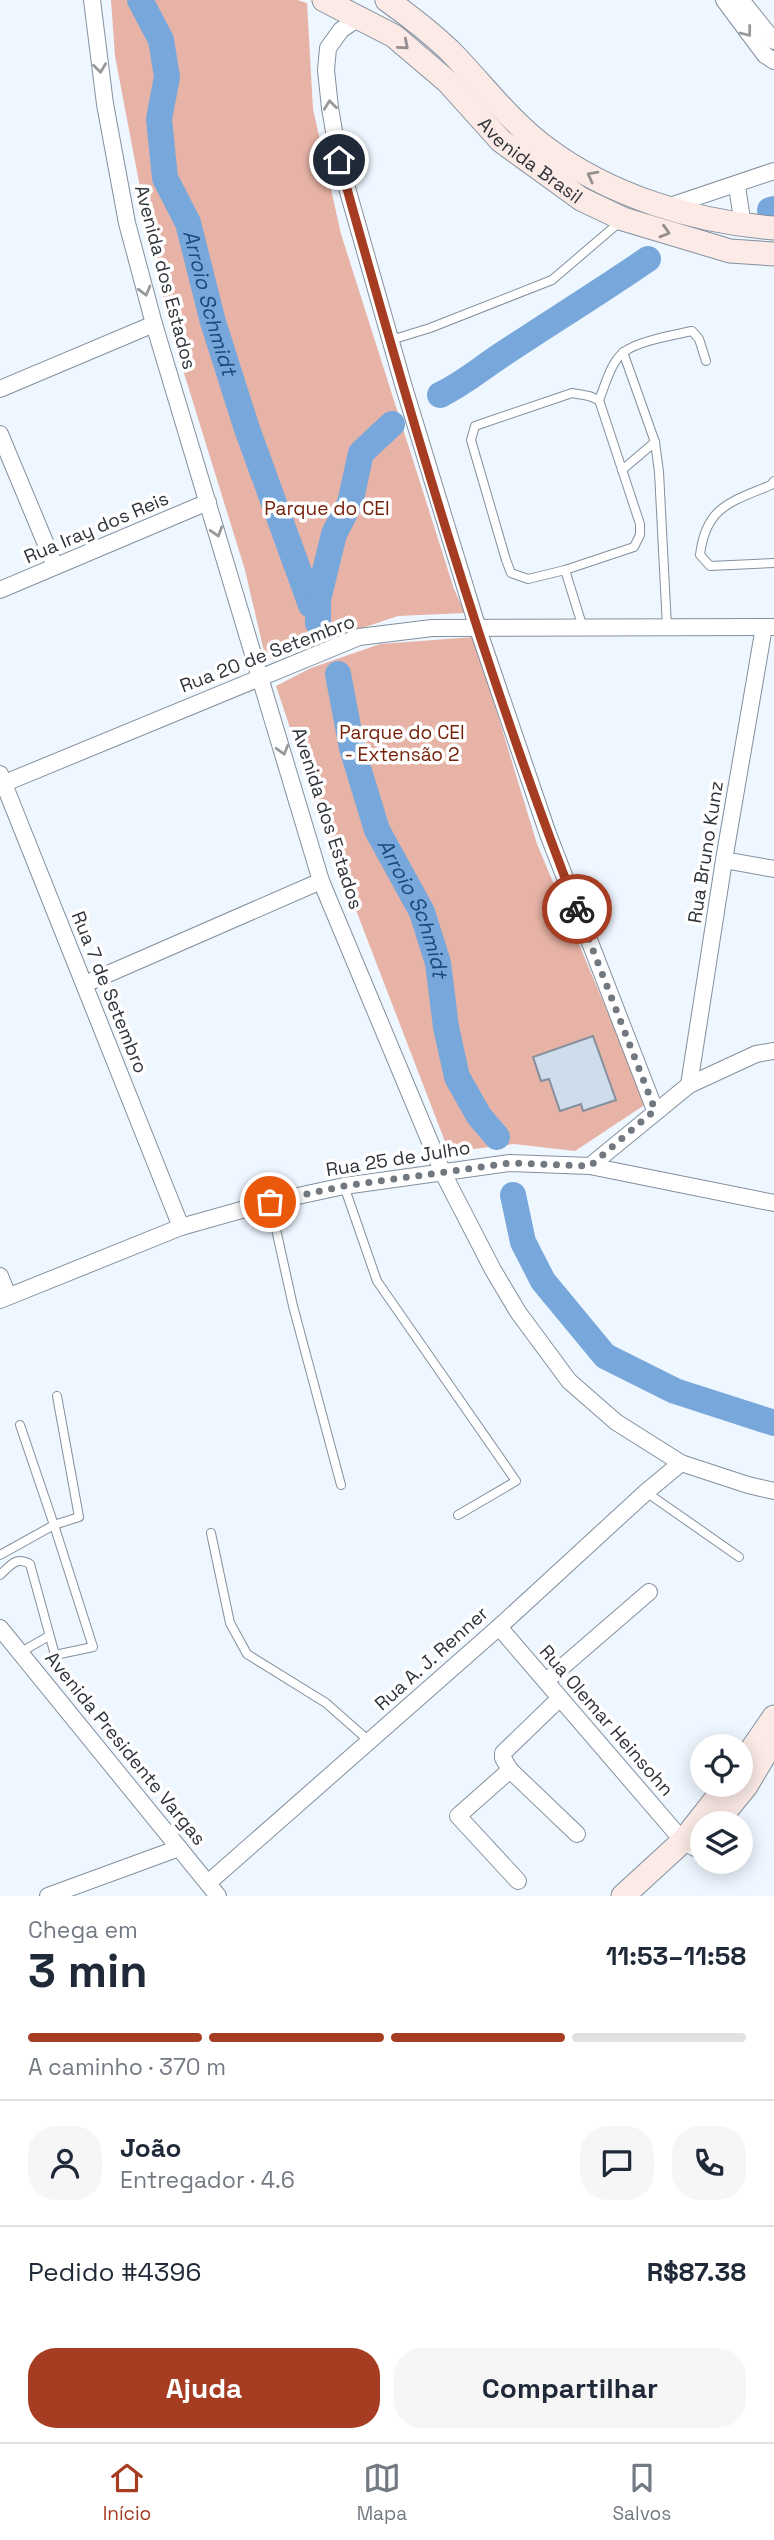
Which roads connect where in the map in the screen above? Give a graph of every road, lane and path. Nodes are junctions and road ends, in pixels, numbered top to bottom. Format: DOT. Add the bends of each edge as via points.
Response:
graph roads {
  1 [pos="92,0"];
  2 [pos="324,0"];
  3 [pos="387,0"];
  4 [pos="724,0"];
  5 [pos="741,0"];
  6 [pos="364,9"];
  7 [pos="774,41"];
  8 [pos="774,61"];
  9 [pos="774,172"];
  10 [pos="737,186"];
  11 [pos="665,208"];
  12 [pos="623,219"];
  13 [pos="743,226"];
  14 [pos="774,228"];
  15 [pos="774,254"];
  16 [pos="154,324"];
  17 [pos="391,340"];
  18 [pos="623,352"];
  19 [pos="706,361"];
  20 [pos="0,389"];
  21 [pos="599,400"];
  22 [pos="0,434"];
  23 [pos="655,442"];
  24 [pos="622,470"];
  25 [pos="774,481"];
  26 [pos="208,502"];
  27 [pos="774,563"];
  28 [pos="55,566"];
  29 [pos="565,570"];
  30 [pos="0,590"];
  31 [pos="667,627"];
  32 [pos="769,627"];
  33 [pos="583,628"];
  34 [pos="478,629"];
  35 [pos="261,677"];
  36 [pos="1,780"];
  37 [pos="724,860"];
  38 [pos="774,869"];
  39 [pos="321,881"];
  40 [pos="85,984"];
  41 [pos="774,1051"];
  42 [pos="689,1085"];
  43 [pos="655,1110"];
  44 [pos="590,1166"];
  45 [pos="443,1173"];
  46 [pos="344,1186"];
  47 [pos="270,1202"];
  48 [pos="774,1203"];
  49 [pos="181,1227"];
  50 [pos="0,1276"];
  51 [pos="4,1298"];
  52 [pos="57,1396"];
  53 [pos="20,1425"];
  54 [pos="681,1463"];
  55 [pos="341,1485"];
  56 [pos="774,1491"];
  57 [pos="646,1492"];
  58 [pos="458,1515"];
  59 [pos="54,1525"];
  60 [pos="211,1533"];
  61 [pos="0,1555"];
  62 [pos="738,1557"];
  63 [pos="0,1574"];
  64 [pos="649,1592"];
  65 [pos="499,1627"];
  66 [pos="0,1628"];
  67 [pos="49,1636"];
  68 [pos="21,1652"];
  69 [pos="546,1681"];
  70 [pos="560,1698"];
  71 [pos="774,1717"];
  72 [pos="774,1739"];
  73 [pos="369,1741"];
  74 [pos="753,1747"];
  75 [pos="510,1770"];
  76 [pos="726,1811"];
  77 [pos="577,1834"];
  78 [pos="690,1840"];
  79 [pos="690,1845"];
  80 [pos="690,1846"];
  81 [pos="179,1848"];
  82 [pos="518,1881"];
  83 [pos="213,1890"];
  84 [pos="48,1896"];
  85 [pos="623,1896"];
  86 [pos="642,1896"];
  1 -- 16 [label="street, Avenida dos Estados, one-way" via="104,104 127,223"];
  2 -- 6 [label="main road, Avenida Brasil"];
  11 -- 3 [label="main road, Avenida Brasil, one-way" via="594,178 545,148 447,49"];
  4 -- 8 [label="street, one-way"];
  5 -- 7 [label="street"];
  6 -- 12 [label="main road, Avenida Brasil, one-way" via="439,75 501,141 581,199"];
  17 -- 6 [label="street, one-way" via="339,160 326,70 328,47"];
  9 -- 10 [label="street"];
  10 -- 11 [label="street"];
  10 -- 13 [label="street"];
  11 -- 13 [label="main road, Avenida Brasil"];
  12 -- 15 [label="main road, Avenida Brasil, one-way" via="730,251"];
  12 -- 17 [label="lane" via="552,280"];
  13 -- 14 [label="main road, Avenida Brasil"];
  16 -- 20 [label="street"];
  16 -- 26 [label="street, Avenida dos Estados"];
  17 -- 34 [label="street"];
  18 -- 19 [label="lane" via="692,331"];
  18 -- 21 [label="lane"];
  18 -- 23 [label="lane"];
  21 -- 24 [label="lane"];
  21 -- 29 [label="lane" via="572,393 475,426 472,432 511,573 528,579"];
  22 -- 28 [label="street"];
  23 -- 24 [label="lane"];
  23 -- 31 [label="lane"];
  24 -- 29 [label="lane" via="640,524 634,547"];
  25 -- 27 [label="lane" via="715,514 703,534 700,555 710,566"];
  26 -- 28 [label="street, Rua Iray dos Reis"];
  26 -- 35 [label="street, Avenida dos Estados, one-way"];
  28 -- 30 [label="street, Rua Iray dos Reis"];
  29 -- 33 [label="lane"];
  31 -- 32 [label="street, Rua 20 de Setembro"];
  31 -- 33 [label="street, Rua 20 de Setembro"];
  32 -- 37 [label="street, Rua Bruno Kunz"];
  33 -- 34 [label="street, Rua 20 de Setembro"];
  34 -- 35 [label="street, Rua 20 de Setembro" via="432,628 359,637"];
  34 -- 43 [label="street" via="548,834"];
  35 -- 36 [label="street, Rua 20 de Setembro"];
  35 -- 39 [label="street, Avenida dos Estados, one-way"];
  36 -- 40 [label="street, Rua 7 de Setembro"];
  37 -- 38 [label="street"];
  37 -- 42 [label="street, Rua Bruno Kunz"];
  39 -- 40 [label="street"];
  39 -- 45 [label="street, Avenida dos Estados"];
  40 -- 49 [label="street, Rua 7 de Setembro"];
  41 -- 42 [label="street" via="756,1054"];
  42 -- 43 [label="street"];
  43 -- 44 [label="street"];
  44 -- 45 [label="street, Rua 25 de Julho" via="510,1163"];
  44 -- 48 [label="street, Rua 25 de Julho"];
  45 -- 46 [label="street, Rua 25 de Julho"];
  45 -- 54 [label="street, Avenida dos Estados" via="499,1281 569,1381 616,1422"];
  46 -- 47 [label="street, Rua 25 de Julho"];
  46 -- 58 [label="lane" via="377,1281 516,1481"];
  47 -- 49 [label="street, Rua 25 de Julho"];
  47 -- 55 [label="lane"];
  49 -- 51 [label="street, Rua 25 de Julho"];
  50 -- 51 [label="street"];
  52 -- 59 [label="lane" via="79,1517"];
  53 -- 59 [label="lane"];
  54 -- 56 [label="street, Avenida dos Estados"];
  54 -- 57 [label="street, Rua A. J. Renner"];
  57 -- 62 [label="lane"];
  57 -- 65 [label="street, Rua A. J. Renner"];
  59 -- 61 [label="lane"];
  59 -- 67 [label="lane" via="93,1647 55,1655"];
  60 -- 73 [label="lane" via="230,1623 247,1654 326,1703"];
  63 -- 67 [label="lane" via="16,1560 30,1564"];
  64 -- 69 [label="street"];
  65 -- 69 [label="street, Rua Olemar Heinsohn"];
  65 -- 73 [label="street, Rua A. J. Renner"];
  66 -- 68 [label="street, Avenida Presidente Vargas"];
  67 -- 68 [label="lane"];
  68 -- 81 [label="street, Avenida Presidente Vargas"];
  69 -- 70 [label="street, Rua Olemar Heinsohn"];
  70 -- 75 [label="street" via="503,1753"];
  70 -- 78 [label="street, Rua Olemar Heinsohn"];
  71 -- 74 [label="main road"];
  72 -- 76 [label="main road"];
  73 -- 83 [label="street, Rua A. J. Renner"];
  75 -- 77 [label="street"];
  75 -- 82 [label="street" via="458,1816"];
  79 -- 85 [label="main road"];
  80 -- 86 [label="main road"];
  81 -- 83 [label="street, Avenida Presidente Vargas"];
  81 -- 84 [label="street"];
}
